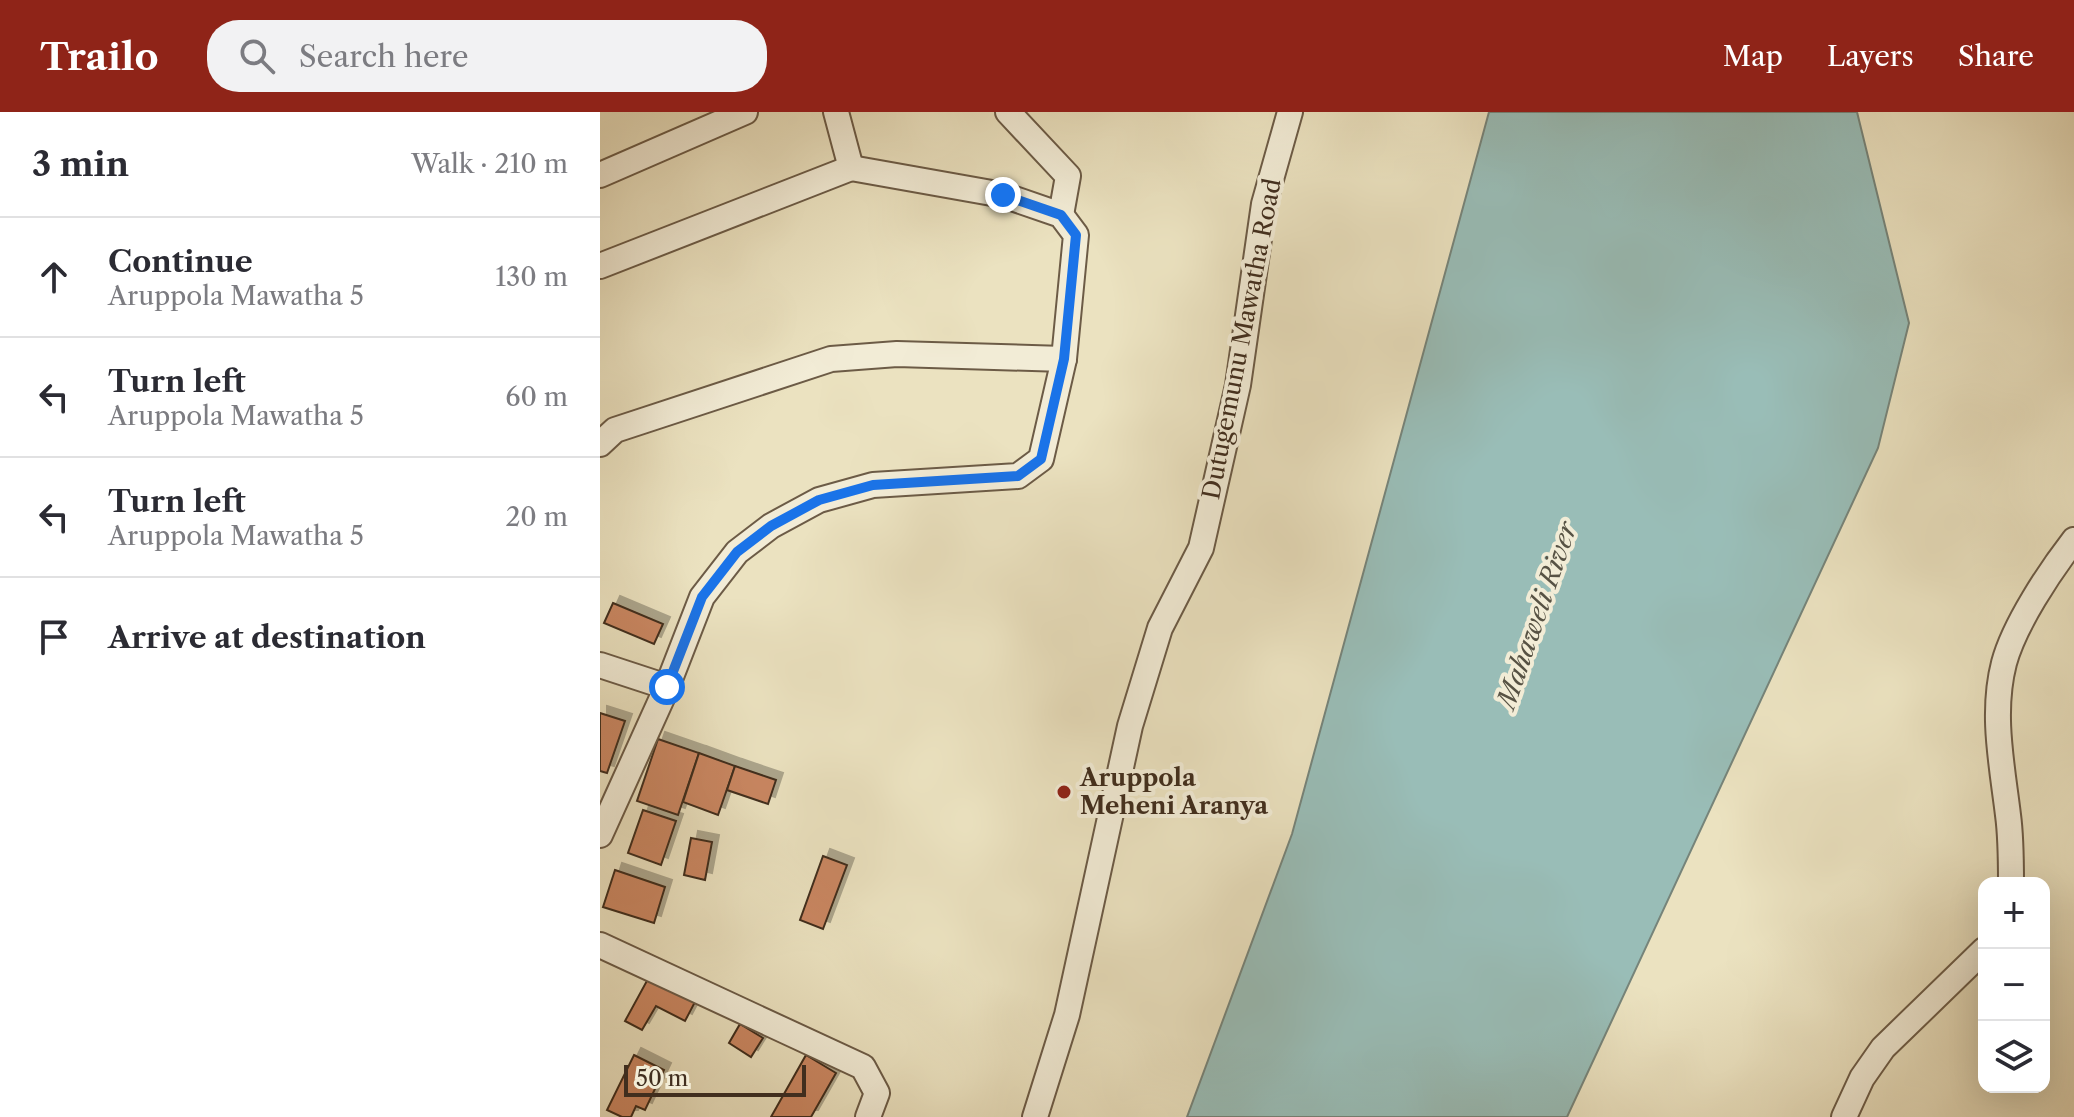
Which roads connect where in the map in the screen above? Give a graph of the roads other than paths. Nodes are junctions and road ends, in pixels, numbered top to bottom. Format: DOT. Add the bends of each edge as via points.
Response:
graph roads {
  1 [pos="745,112"];
  2 [pos="836,112"];
  3 [pos="1008,112"];
  4 [pos="1290,112"];
  5 [pos="851,168"];
  6 [pos="600,175"];
  7 [pos="1061,215"];
  8 [pos="600,266"];
  9 [pos="1064,359"];
  10 [pos="600,444"];
  11 [pos="2074,540"];
  12 [pos="600,665"];
  13 [pos="667,687"];
  14 [pos="600,835"];
  15 [pos="2011,877"];
  16 [pos="600,945"];
  17 [pos="1978,956"];
  18 [pos="868,1117"];
  19 [pos="1035,1117"];
  20 [pos="1844,1117"];
  1 -- 6 [label="street"];
  2 -- 5 [label="street"];
  3 -- 7 [label="street" via="1068,176"];
  4 -- 19 [label="street, Dutugemunu Mawatha Road" via="1264,204 1238,385 1201,548 1160,628 1130,726 1067,1015"];
  5 -- 7 [label="street" via="1003,195"];
  5 -- 8 [label="street"];
  7 -- 9 [label="street" via="1076,235"];
  9 -- 10 [label="street" via="897,354 831,359 615,430"];
  9 -- 13 [label="street" via="1041,459 1018,476 873,485 819,500 771,526 737,552 702,597"];
  11 -- 15 [label="street" via="2036,599 2005,662 1997,711"];
  12 -- 13 [label="street"];
  13 -- 14 [label="street"];
  16 -- 18 [label="street" via="863,1067 877,1093"];
  17 -- 20 [label="street" via="1883,1048"];
}
